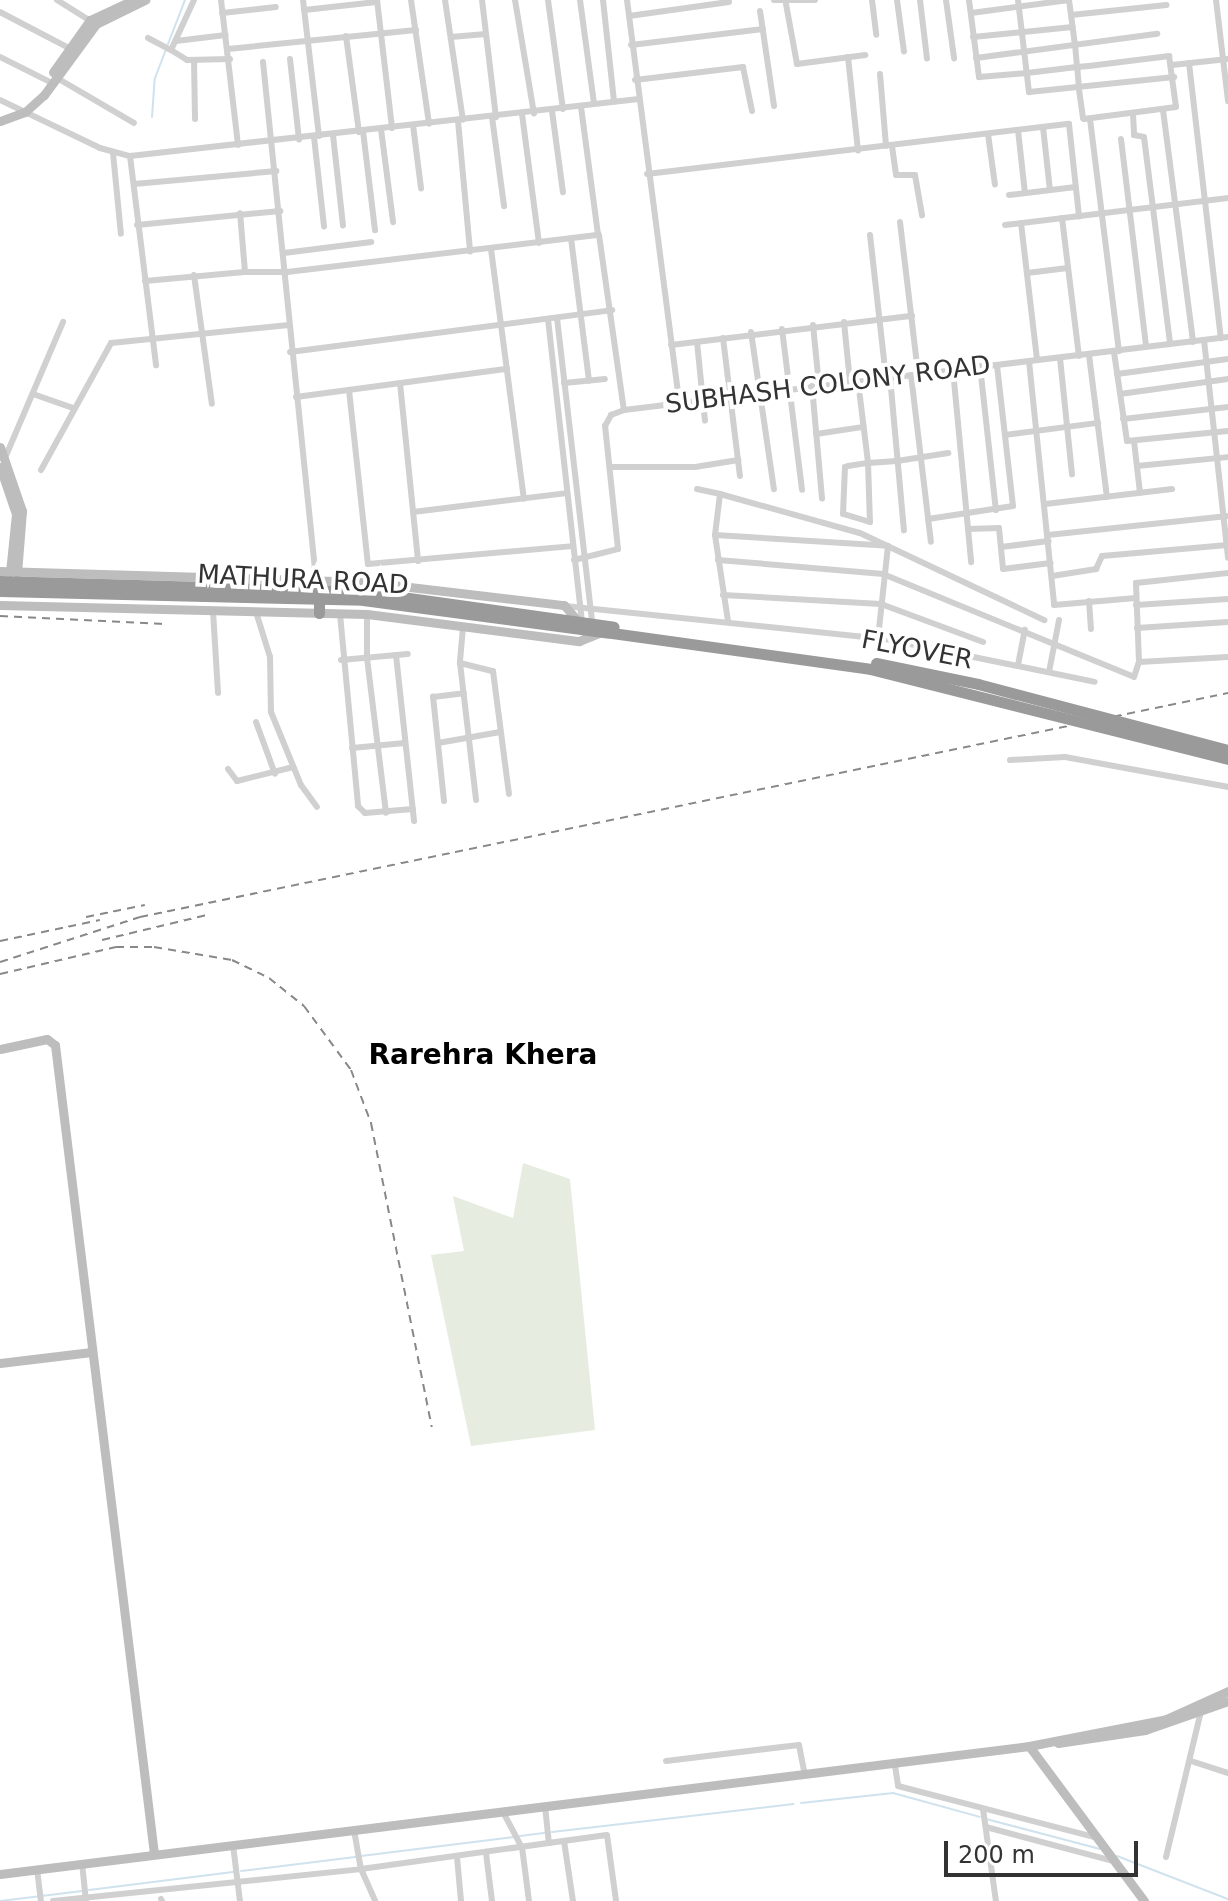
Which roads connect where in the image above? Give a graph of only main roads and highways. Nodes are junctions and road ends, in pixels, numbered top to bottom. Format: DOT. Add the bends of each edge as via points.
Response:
graph roads {
  1 [pos="316,579"];
  2 [pos="0,581"];
  3 [pos="0,591"];
  4 [pos="88,591"];
  5 [pos="320,595"];
  6 [pos="319,613"];
  7 [pos="584,621"];
  8 [pos="609,630"];
  9 [pos="1228,750"];
  10 [pos="1228,759"];
  1 -- 5 [label="highway"];
  2 -- 4 [label="highway, MATHURA ROAD"];
  3 -- 4 [label="highway, MATHURA ROAD"];
  4 -- 5 [label="highway, MATHURA ROAD"];
  5 -- 6 [label="highway"];
  5 -- 7 [label="highway, MATHURA ROAD" via="385,589"];
  5 -- 8 [label="highway, MATHURA ROAD"];
  7 -- 8 [label="highway, FLYOVER"];
  8 -- 9 [label="highway, FLYOVER, bridge" via="906,667"];
  8 -- 10 [label="highway, FLYOVER, bridge" via="870,669"];
}
